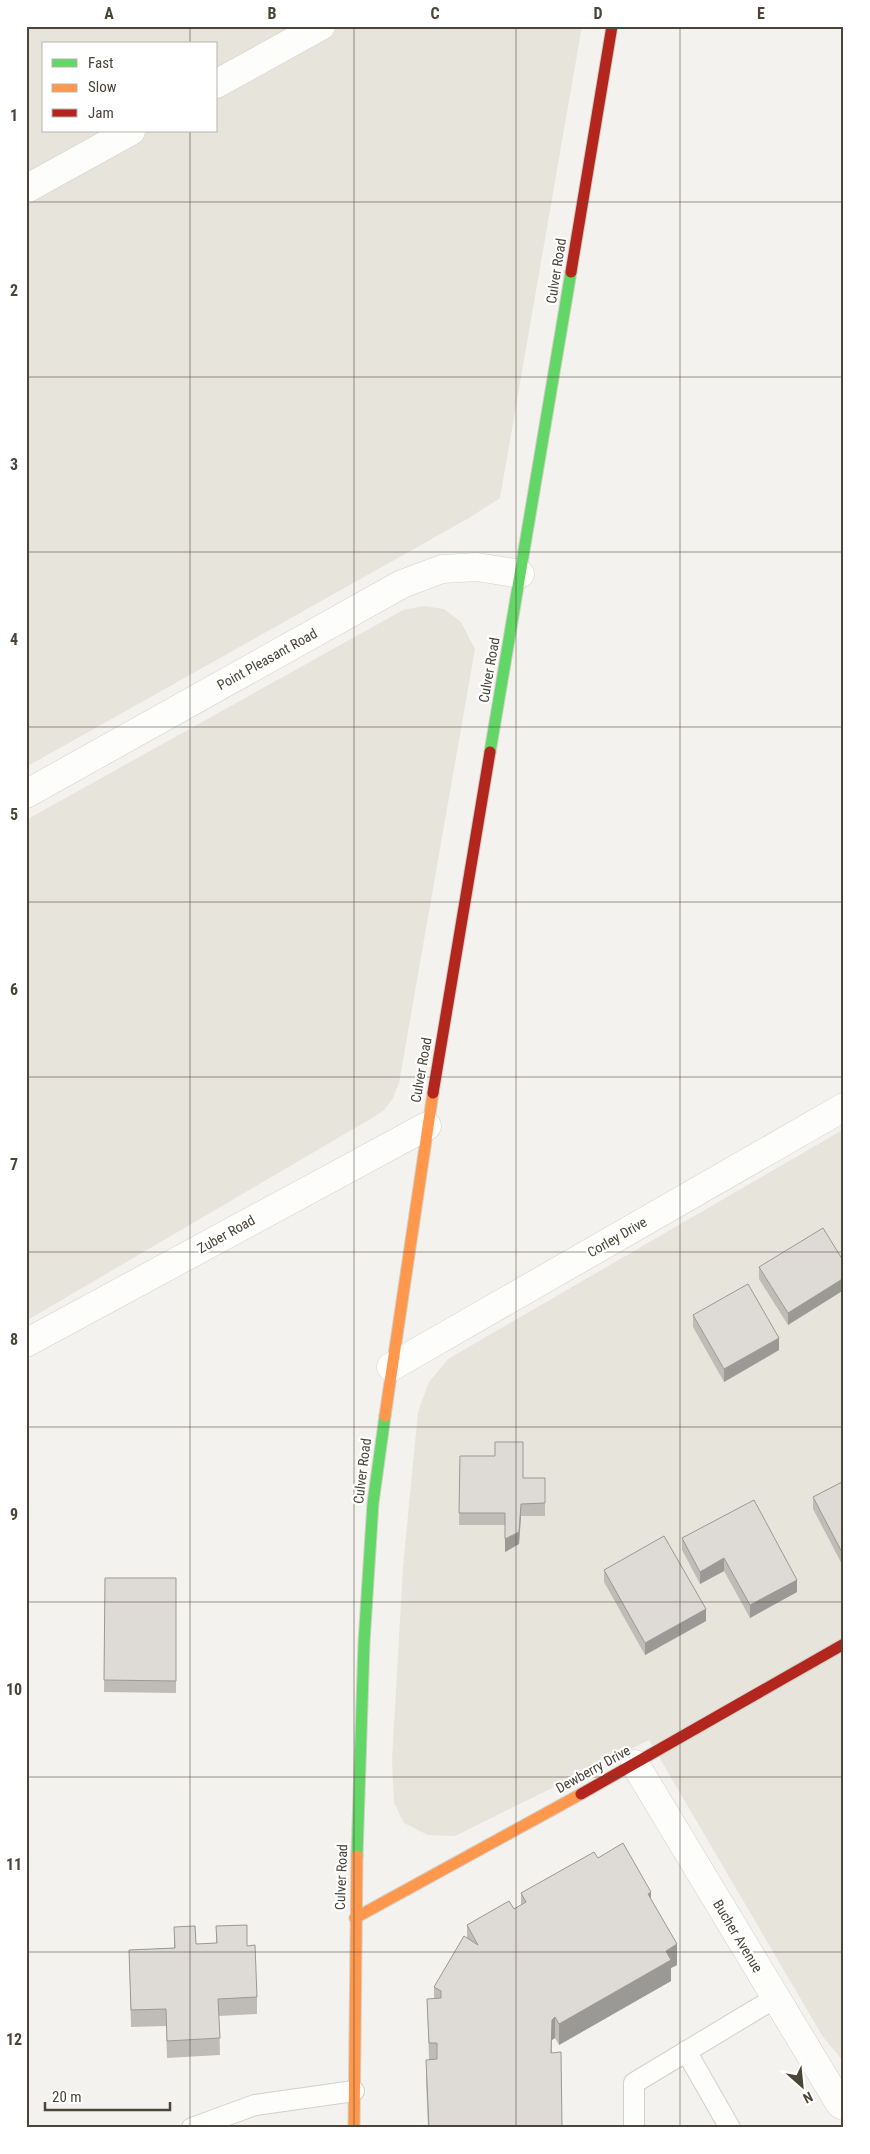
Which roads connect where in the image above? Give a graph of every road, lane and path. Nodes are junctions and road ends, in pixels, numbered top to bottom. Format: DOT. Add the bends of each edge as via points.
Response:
graph roads {
  1 [pos="321,26"];
  2 [pos="612,26"];
  3 [pos="218,83"];
  4 [pos="129,132"];
  5 [pos="26,189"];
  6 [pos="520,574"];
  7 [pos="26,794"];
  8 [pos="844,1107"];
  9 [pos="427,1126"];
  10 [pos="26,1342"];
  11 [pos="391,1366"];
  12 [pos="844,1644"];
  13 [pos="635,1764"];
  14 [pos="355,1918"];
  15 [pos="775,1998"];
  16 [pos="686,2051"];
  17 [pos="354,2091"];
  18 [pos="844,2106"];
  19 [pos="192,2128"];
  20 [pos="354,2128"];
  21 [pos="634,2128"];
  22 [pos="730,2128"];
  1 -- 3 [label="street"];
  2 -- 6 [label="main road, Culver Road"];
  4 -- 5 [label="street"];
  6 -- 7 [label="street, Point Pleasant Road" via="477,566 442,569 402,584"];
  6 -- 9 [label="main road, Culver Road"];
  8 -- 11 [label="street, Corley Drive"];
  9 -- 10 [label="street, Zuber Road"];
  9 -- 11 [label="main road, Culver Road"];
  11 -- 14 [label="main road, Culver Road" via="373,1503 364,1643"];
  12 -- 13 [label="main road, Dewberry Drive"];
  13 -- 14 [label="main road, Dewberry Drive"];
  13 -- 15 [label="street, Bucher Avenue"];
  14 -- 17 [label="main road, Culver Road"];
  15 -- 16 [label="lane"];
  15 -- 18 [label="street, Bucher Avenue"];
  16 -- 21 [label="lane" via="634,2083"];
  16 -- 22 [label="lane"];
  17 -- 19 [label="lane" via="255,2105"];
  17 -- 20 [label="main road, Culver Road"];
}
